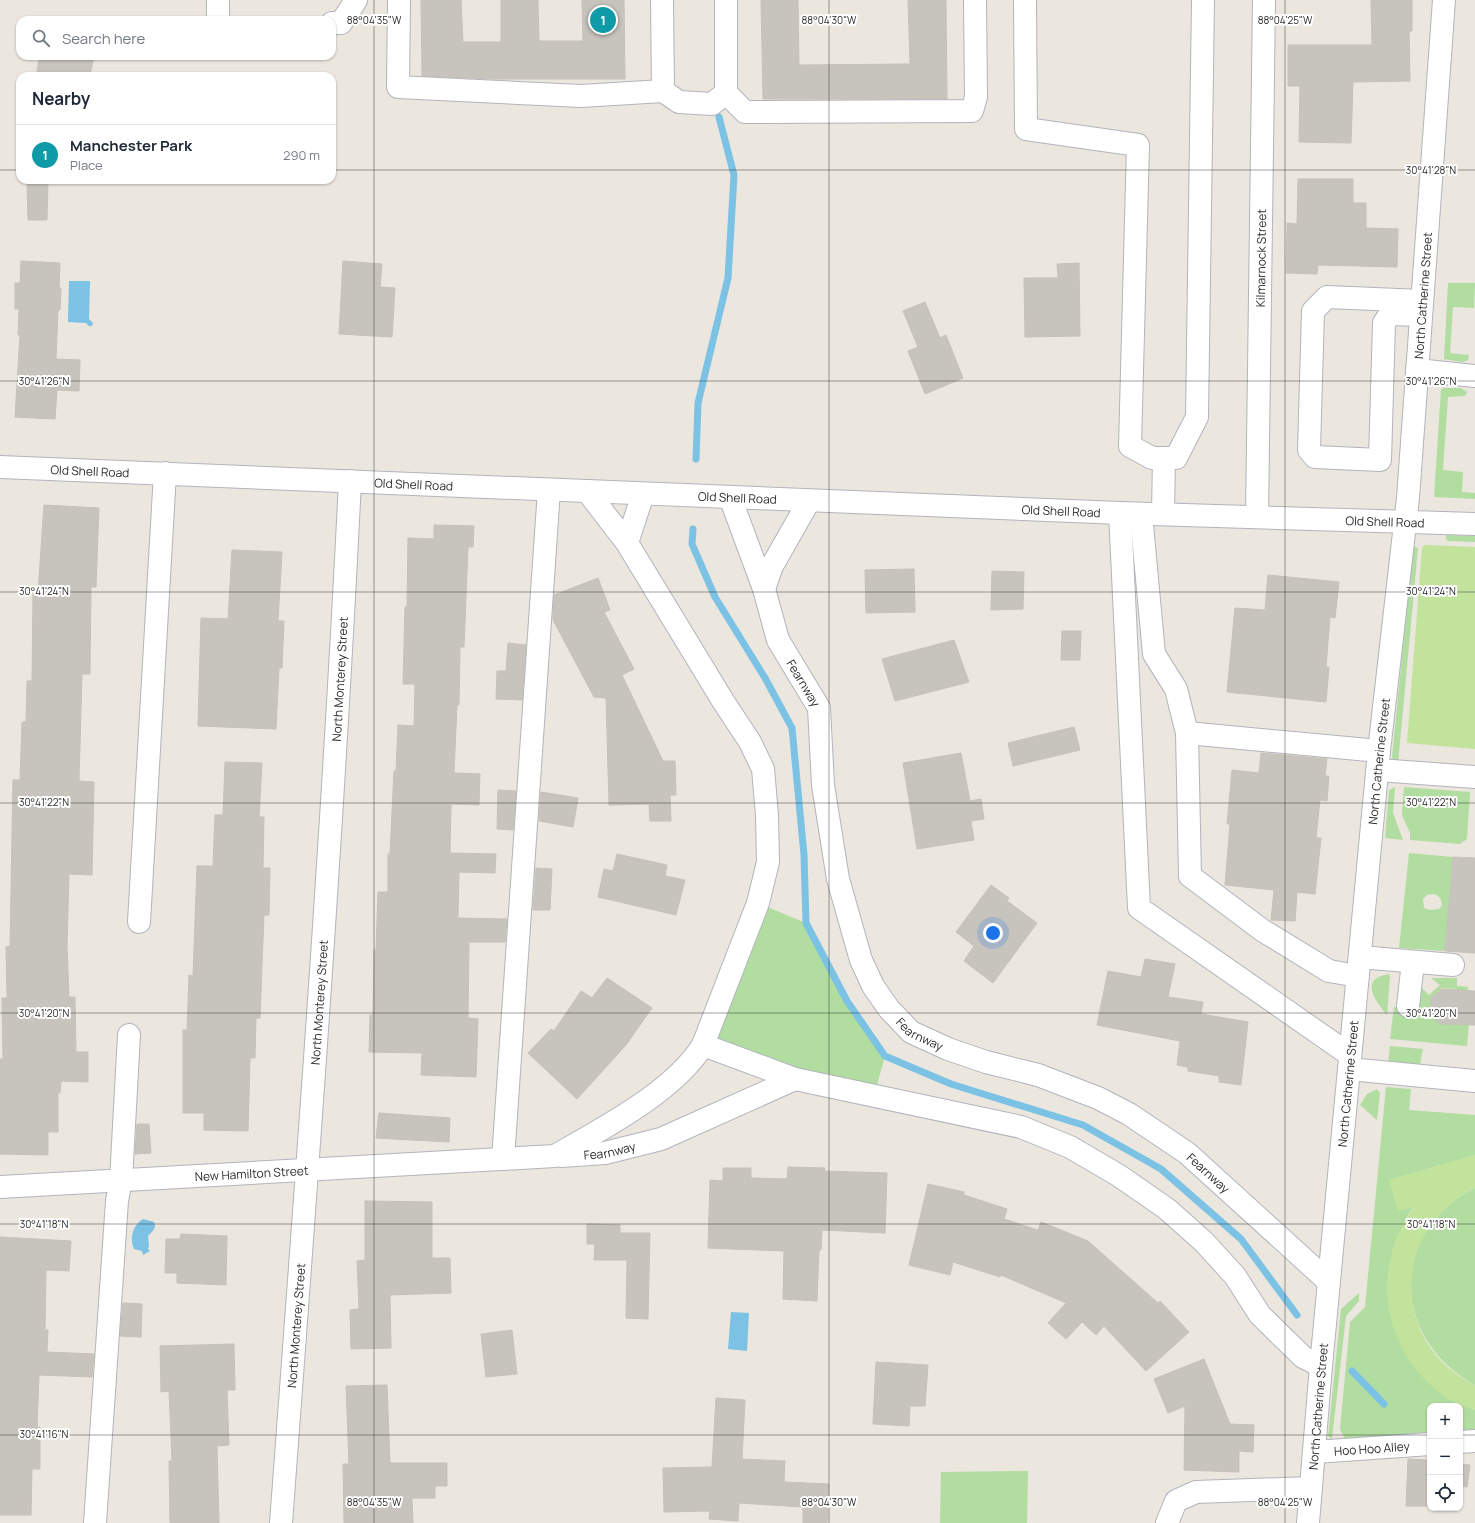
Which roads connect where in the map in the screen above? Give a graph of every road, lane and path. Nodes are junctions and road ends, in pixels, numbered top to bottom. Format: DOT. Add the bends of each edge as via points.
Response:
graph roads {
  1 [pos="218,0"];
  2 [pos="356,0"];
  3 [pos="399,0"];
  4 [pos="662,0"];
  5 [pos="726,0"];
  6 [pos="975,0"];
  7 [pos="1025,0"];
  8 [pos="1203,0"];
  9 [pos="1264,0"];
  10 [pos="1444,0"];
  11 [pos="218,16"];
  12 [pos="336,23"];
  13 [pos="663,91"];
  14 [pos="726,92"];
  15 [pos="1422,308"];
  16 [pos="1417,370"];
  17 [pos="1475,376"];
  18 [pos="1164,458"];
  19 [pos="1380,460"];
  20 [pos="0,467"];
  21 [pos="165,473"];
  22 [pos="1409,476"];
  23 [pos="350,481"];
  24 [pos="550,490"];
  25 [pos="587,491"];
  26 [pos="643,494"];
  27 [pos="730,497"];
  28 [pos="809,501"];
  29 [pos="1131,513"];
  30 [pos="1163,514"];
  31 [pos="1257,517"];
  32 [pos="1404,521"];
  33 [pos="1475,524"];
  34 [pos="627,543"];
  35 [pos="764,589"];
  36 [pos="1187,733"];
  37 [pos="1379,761"];
  38 [pos="1475,777"];
  39 [pos="139,922"];
  40 [pos="1413,962"];
  41 [pos="1453,965"];
  42 [pos="1359,967"];
  43 [pos="1408,1006"];
  44 [pos="129,1034"];
  45 [pos="703,1045"];
  46 [pos="1349,1062"];
  47 [pos="795,1079"];
  48 [pos="1475,1081"];
  49 [pos="555,1156"];
  50 [pos="503,1159"];
  51 [pos="307,1170"];
  52 [pos="121,1180"];
  53 [pos="0,1187"];
  54 [pos="1329,1282"];
  55 [pos="1321,1366"];
  56 [pos="1475,1441"];
  57 [pos="1463,1442"];
  58 [pos="1427,1444"];
  59 [pos="1315,1452"];
  60 [pos="1311,1488"];
  61 [pos="95,1523"];
  62 [pos="281,1523"];
  63 [pos="1167,1523"];
  64 [pos="1308,1523"];
  1 -- 11 [label="street"];
  2 -- 12 [label="street" via="341,24"];
  3 -- 13 [label="street" via="398,87 581,96"];
  4 -- 13 [label="street"];
  5 -- 14 [label="street"];
  6 -- 14 [label="street" via="976,97 972,111 745,112"];
  7 -- 18 [label="street" via="1026,129 1138,145 1130,446 1152,458"];
  8 -- 18 [label="street" via="1197,416 1176,458"];
  9 -- 31 [label="street, Kilmarnock Street"];
  10 -- 15 [label="street, North Catherine Street"];
  13 -- 14 [label="street" via="679,102 712,104"];
  15 -- 16 [label="street, North Catherine Street"];
  15 -- 19 [label="street" via="1390,314 1384,323"];
  15 -- 19 [label="street" via="1327,297 1313,311 1308,450 1315,458"];
  16 -- 17 [label="street"];
  16 -- 22 [label="street, North Catherine Street"];
  18 -- 30 [label="street"];
  19 -- 22 [label="street" via="1394,461"];
  20 -- 21 [label="street, Old Shell Road"];
  21 -- 23 [label="street, Old Shell Road"];
  21 -- 39 [label="street"];
  22 -- 32 [label="street, North Catherine Street"];
  23 -- 24 [label="street, Old Shell Road"];
  23 -- 51 [label="street, North Monterey Street"];
  24 -- 25 [label="street, Old Shell Road"];
  24 -- 50 [label="street"];
  25 -- 26 [label="street, Old Shell Road"];
  25 -- 34 [label="street, Fearnway"];
  26 -- 27 [label="street, Old Shell Road"];
  26 -- 34 [label="street"];
  27 -- 28 [label="street, Old Shell Road"];
  27 -- 35 [label="street, Fearnway"];
  28 -- 29 [label="street, Old Shell Road"];
  28 -- 35 [label="street" via="772,566"];
  29 -- 30 [label="street, Old Shell Road"];
  29 -- 36 [label="street" via="1154,654 1176,688"];
  29 -- 46 [label="street" via="1139,908"];
  30 -- 31 [label="street, Old Shell Road"];
  31 -- 32 [label="street, Old Shell Road"];
  32 -- 33 [label="street, Old Shell Road"];
  32 -- 37 [label="street, North Catherine Street"];
  34 -- 45 [label="street, Fearnway" via="750,742 763,769 768,862 758,903"];
  35 -- 54 [label="street, Fearnway" via="778,640 819,708 823,785 838,879 861,960 873,986 889,1010 911,1032 948,1049 1038,1075 1098,1098 1129,1114 1187,1153"];
  36 -- 37 [label="street"];
  36 -- 42 [label="street" via="1190,876 1262,930 1330,971"];
  37 -- 38 [label="street"];
  37 -- 42 [label="street, North Catherine Street"];
  40 -- 41 [label="street"];
  40 -- 42 [label="street"];
  40 -- 43 [label="street"];
  42 -- 46 [label="street, North Catherine Street"];
  44 -- 52 [label="street"];
  45 -- 47 [label="street"];
  45 -- 49 [label="street, Fearnway" via="694,1060 670,1083 608,1126"];
  46 -- 48 [label="street"];
  46 -- 54 [label="street, North Catherine Street"];
  47 -- 49 [label="street, Fearnway" via="661,1139 605,1153"];
  47 -- 55 [label="street" via="1021,1128 1070,1147 1118,1175 1167,1209 1204,1242 1235,1276 1260,1314 1303,1357"];
  49 -- 50 [label="street, Fearnway"];
  50 -- 51 [label="street, New Hamilton Street"];
  51 -- 52 [label="street, New Hamilton Street"];
  51 -- 62 [label="street, North Monterey Street"];
  52 -- 53 [label="street, New Hamilton Street"];
  52 -- 61 [label="street" via="117,1201"];
  54 -- 55 [label="street, North Catherine Street"];
  55 -- 59 [label="street, North Catherine Street"];
  56 -- 57 [label="street"];
  58 -- 59 [label="street, Hoo Hoo Alley"];
  59 -- 60 [label="street, North Catherine Street"];
  60 -- 63 [label="street" via="1196,1492 1176,1501"];
  60 -- 64 [label="street, North Catherine Street"];
}
